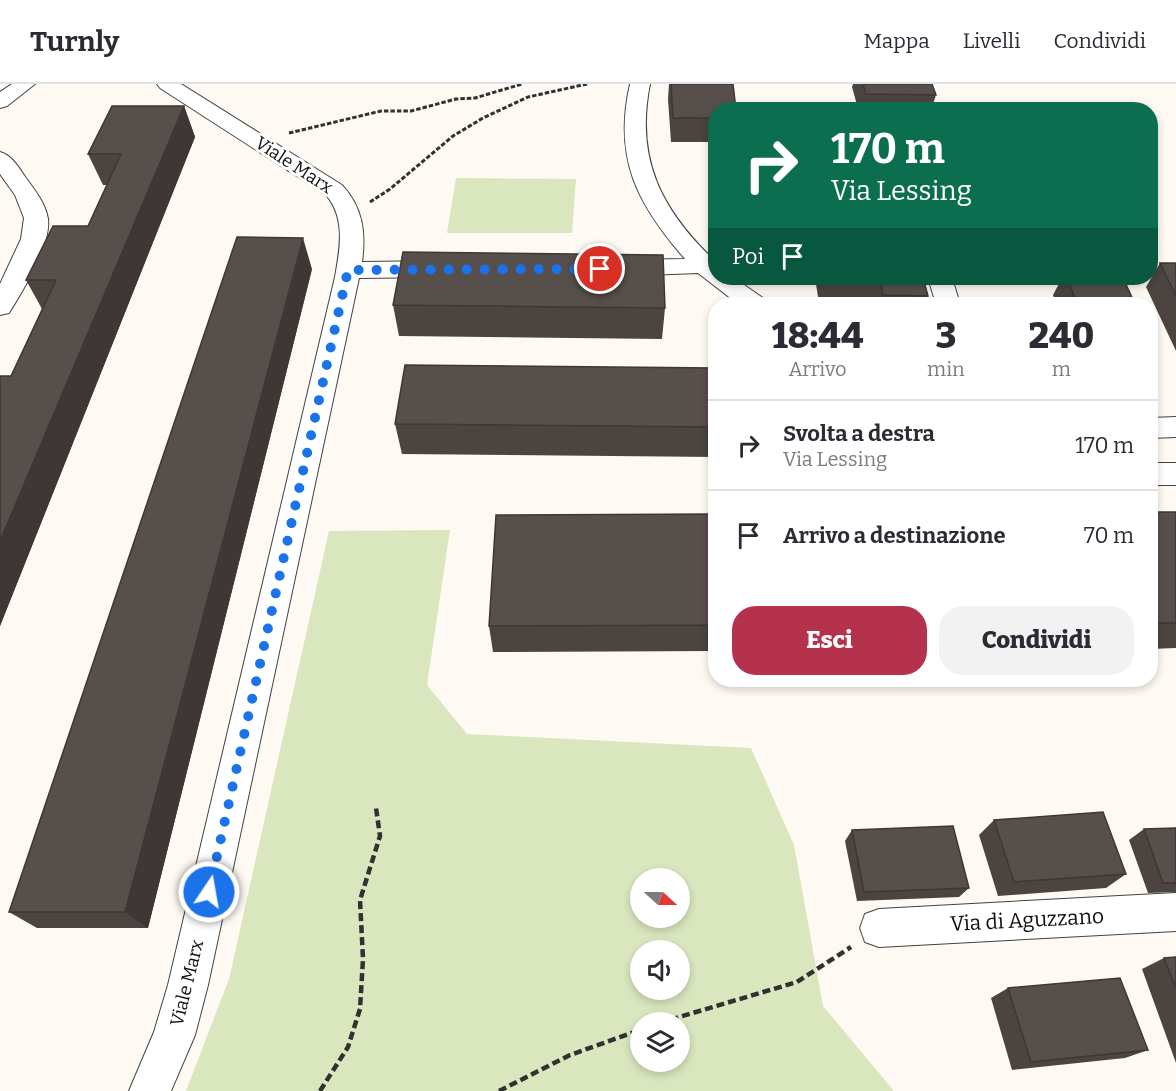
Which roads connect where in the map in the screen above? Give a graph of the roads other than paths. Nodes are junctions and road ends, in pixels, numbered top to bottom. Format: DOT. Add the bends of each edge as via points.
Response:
graph roads {
  1 [pos="25,84"];
  2 [pos="167,84"];
  3 [pos="640,84"];
  4 [pos="0,102"];
  5 [pos="0,159"];
  6 [pos="708,267"];
  7 [pos="467,269"];
  8 [pos="598,269"];
  9 [pos="348,270"];
  10 [pos="708,272"];
  11 [pos="729,285"];
  12 [pos="745,297"];
  13 [pos="0,307"];
  14 [pos="1176,427"];
  15 [pos="1158,428"];
  16 [pos="1158,474"];
  17 [pos="1176,474"];
  18 [pos="1176,912"];
  19 [pos="879,928"];
  20 [pos="150,1091"];
  1 -- 4 [label="street"];
  2 -- 9 [label="street, Viale Marx" via="333,190 349,211 352,243"];
  3 -- 6 [label="street" via="632,131 641,174 654,200"];
  5 -- 13 [label="street" via="36,218 28,253"];
  7 -- 9 [label="street"];
  8 -- 10 [label="street"];
  9 -- 20 [label="street, Viale Marx" via="186,993 174,1035"];
  11 -- 12 [label="street"];
  14 -- 15 [label="street"];
  16 -- 17 [label="street"];
  18 -- 19 [label="street, Via di Aguzzano"];
}
